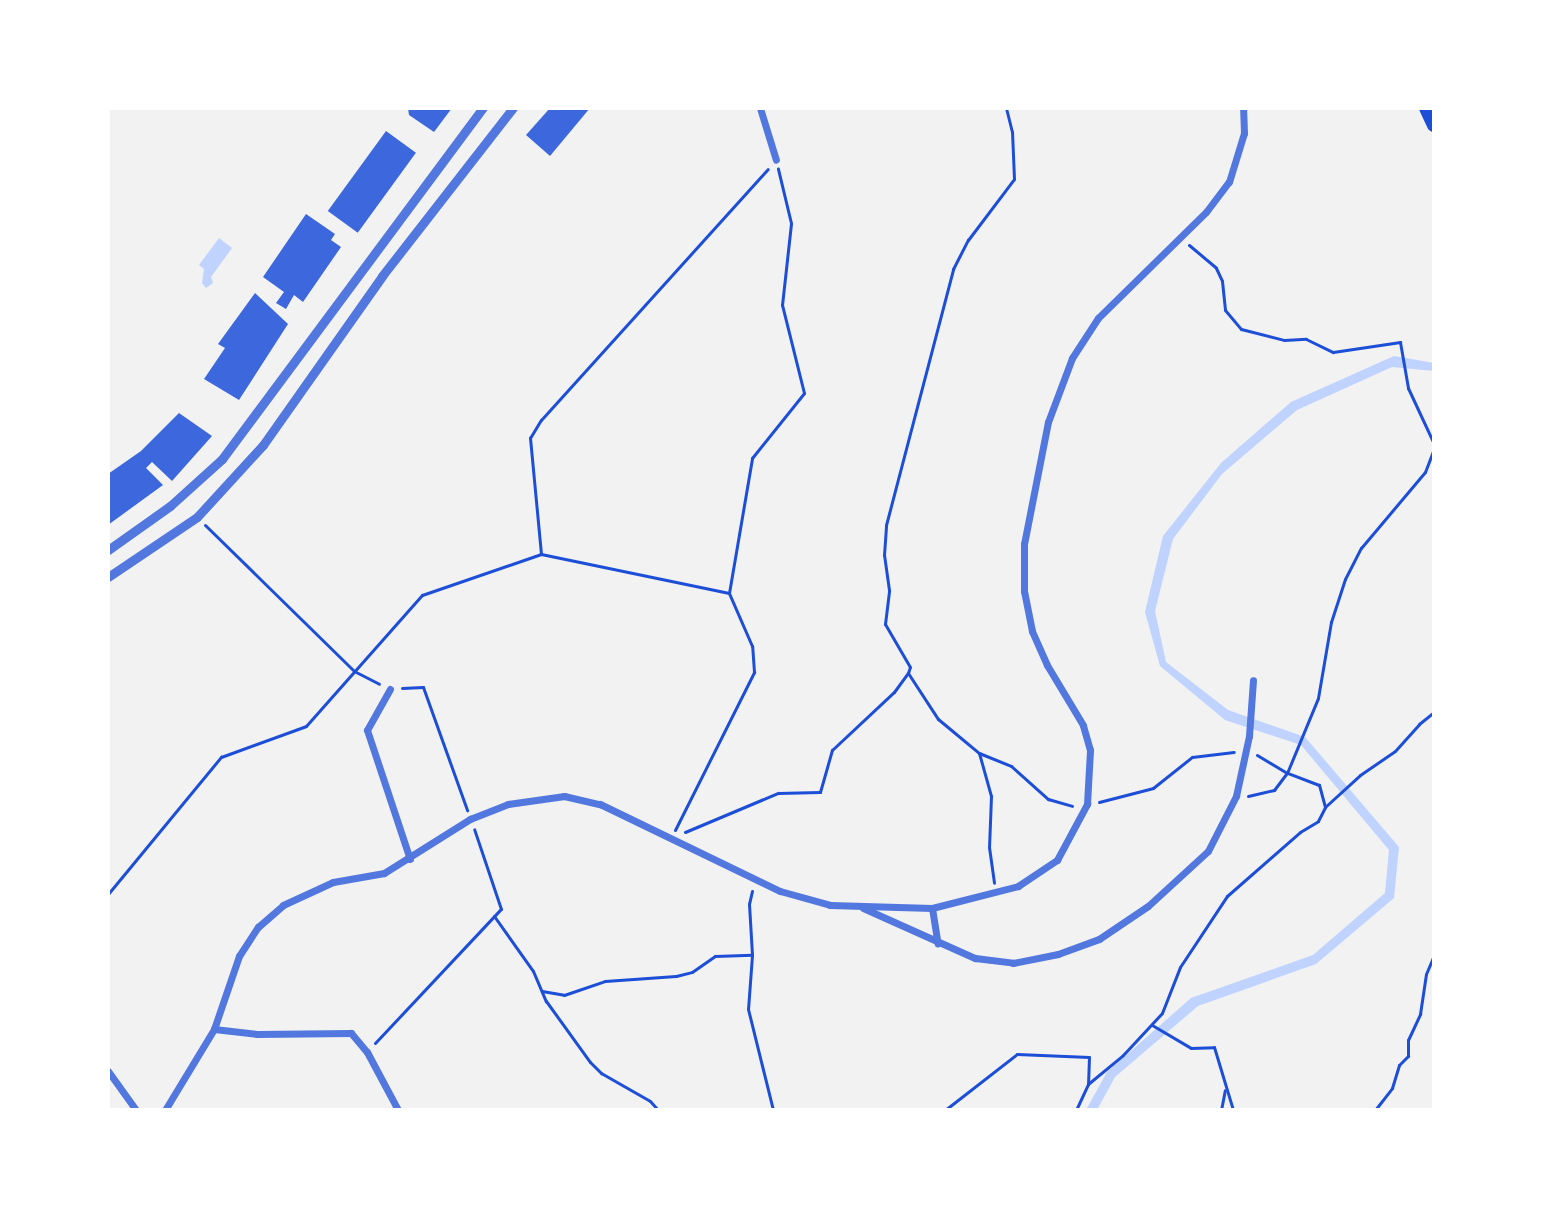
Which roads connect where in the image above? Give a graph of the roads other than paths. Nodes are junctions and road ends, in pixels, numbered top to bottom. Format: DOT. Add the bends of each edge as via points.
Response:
graph roads {
  1 [pos="483,108"];
  2 [pos="513,108"];
  3 [pos="760,108"];
  4 [pos="1243,108"];
  5 [pos="1426,108"];
  6 [pos="1434,125"];
  7 [pos="776,160"];
  8 [pos="108,550"];
  9 [pos="108,577"];
  10 [pos="1253,680"];
  11 [pos="390,689"];
  12 [pos="410,859"];
  13 [pos="861,908"];
  14 [pos="932,908"];
  15 [pos="938,944"];
  16 [pos="214,1029"];
  17 [pos="108,1071"];
  18 [pos="136,1110"];
  19 [pos="165,1110"];
  20 [pos="398,1110"];
  1 -- 8 [label="street" via="222,459 170,506"];
  2 -- 9 [label="street" via="382,276 263,445 197,517"];
  3 -- 7 [label="street"];
  4 -- 14 [label="street" via="1244,133 1229,182 1098,318 1072,358 1048,422 1024,544 1024,591 1032,631 1083,725 1090,750 1087,804 1057,860 1018,886"];
  5 -- 6 [label="highway"];
  10 -- 15 [label="street" via="1236,796 1208,851 1148,906 1099,939 1013,963 975,958"];
  11 -- 12 [label="street" via="367,730"];
  12 -- 13 [label="street" via="470,819 508,804 564,796 600,804 780,891"];
  12 -- 16 [label="street" via="384,873 333,882 283,905 258,927 239,956"];
  13 -- 14 [label="street"];
  13 -- 15 [label="street"];
  14 -- 15 [label="street"];
  16 -- 19 [label="street"];
  16 -- 20 [label="street" via="351,1033"];
  17 -- 18 [label="street"];
}
